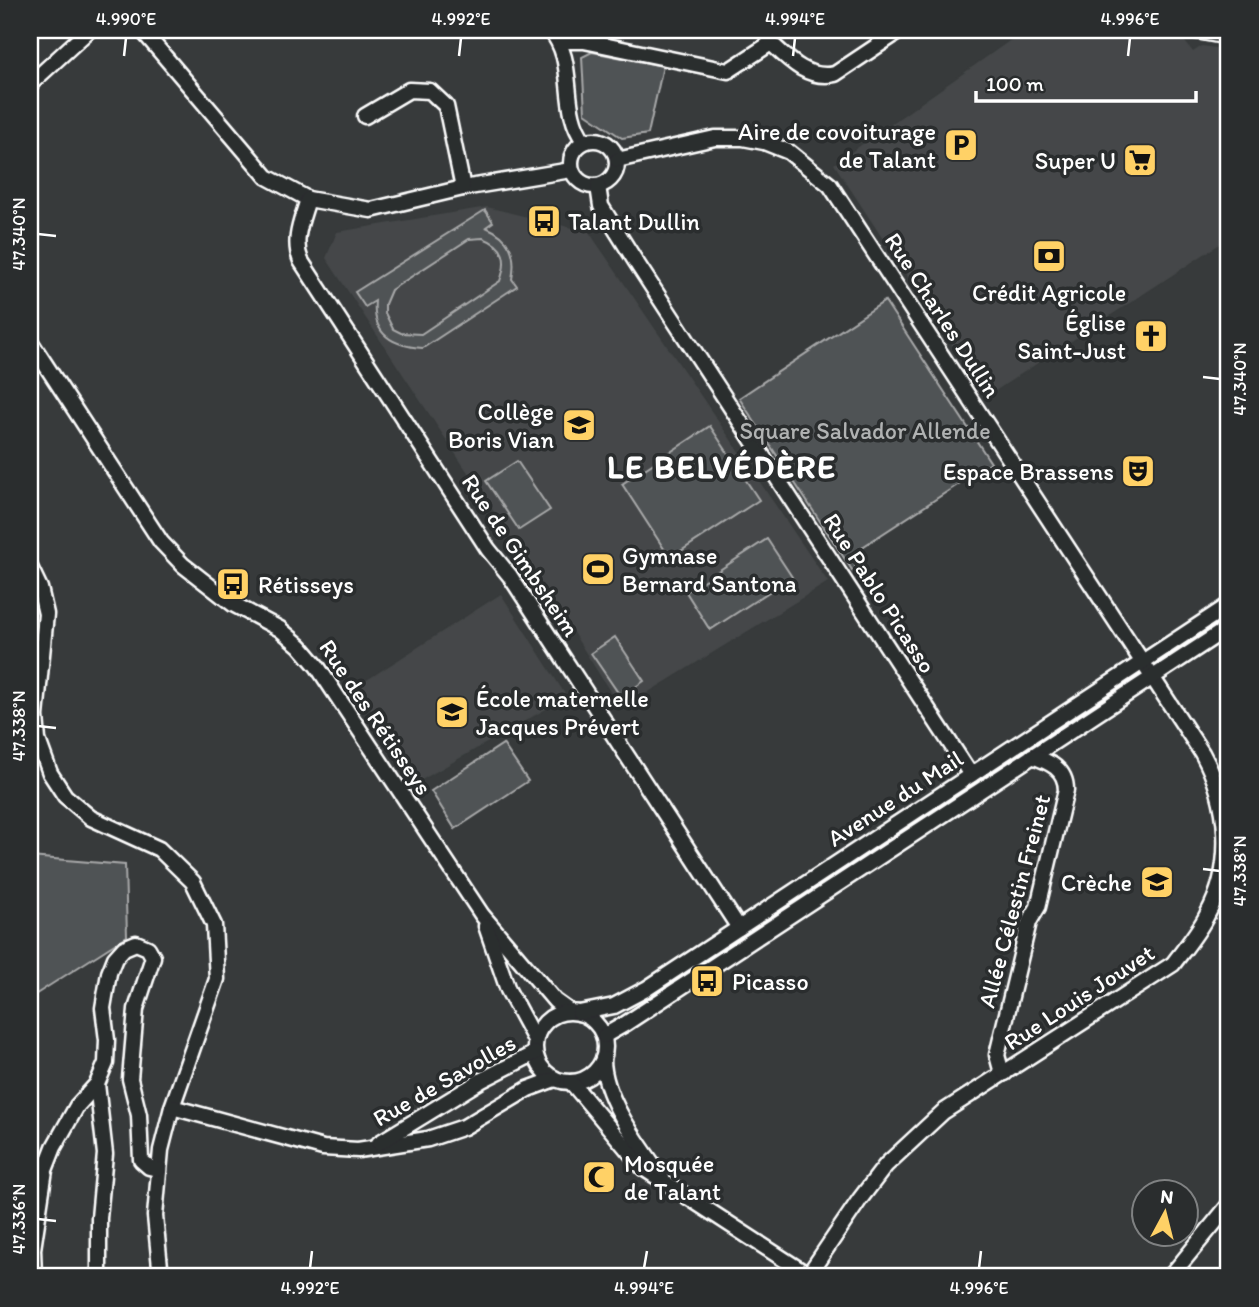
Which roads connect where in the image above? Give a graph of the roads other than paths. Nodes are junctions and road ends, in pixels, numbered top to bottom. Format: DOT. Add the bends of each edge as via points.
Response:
graph roads {
  1 [pos="89,30"];
  2 [pos="142,30"];
  3 [pos="901,30"];
  4 [pos="1191,30"];
  5 [pos="555,35"];
  6 [pos="768,36"];
  7 [pos="1229,37"];
  8 [pos="30,85"];
  9 [pos="365,116"];
  10 [pos="584,141"];
  11 [pos="617,160"];
  12 [pos="570,170"];
  13 [pos="598,186"];
  14 [pos="463,188"];
  15 [pos="308,200"];
  16 [pos="30,341"];
  17 [pos="30,567"];
  18 [pos="1229,605"];
  19 [pos="1229,627"];
  20 [pos="1142,663"];
  21 [pos="1152,678"];
  22 [pos="1032,756"];
  23 [pos="971,775"];
  24 [pos="482,915"];
  25 [pos="739,928"];
  26 [pos="574,1012"];
  27 [pos="604,1036"];
  28 [pos="535,1047"];
  29 [pos="603,1059"];
  30 [pos="1005,1073"];
  31 [pos="555,1079"];
  32 [pos="571,1083"];
  33 [pos="97,1084"];
  34 [pos="172,1107"];
  35 [pos="375,1146"];
  36 [pos="158,1169"];
  37 [pos="665,1181"];
  38 [pos="1229,1205"];
  39 [pos="808,1276"];
  40 [pos="34,1277"];
  41 [pos="99,1277"];
  42 [pos="161,1277"];
  43 [pos="1170,1277"];
  1 -- 8 [label="street"];
  2 -- 15 [label="street" via="267,177"];
  3 -- 6 [label="street" via="830,75 799,70"];
  4 -- 7 [label="street"];
  5 -- 6 [label="street" via="728,71"];
  5 -- 10 [label="street" via="565,60 570,113"];
  9 -- 14 [label="street" via="409,90 430,91 446,106"];
  10 -- 11 [label="street" via="608,144"];
  10 -- 12 [label="street" via="573,152"];
  11 -- 13 [label="street" via="612,177"];
  11 -- 20 [label="street, Rue Charles Dullin" via="729,137 778,147 820,175 870,244"];
  12 -- 13 [label="street" via="581,182"];
  12 -- 14 [label="street"];
  13 -- 23 [label="street, Rue Pablo Picasso" via="601,206 630,252"];
  14 -- 15 [label="street" via="371,210"];
  15 -- 25 [label="street, Rue de Gimbsheim" via="296,247 301,261"];
  16 -- 24 [label="street, Rue des Rétisseys" via="161,542 233,604 280,629 317,666"];
  17 -- 34 [label="street" via="47,614 36,716 41,752 50,774 65,796 91,818 159,849 193,882 214,925 217,979"];
  18 -- 20 [label="street, Avenue du Mail"];
  19 -- 21 [label="street, Avenue du Mail"];
  20 -- 21 [label="street, Rue Louis Jouvet"];
  20 -- 23 [label="street, Avenue du Mail"];
  21 -- 22 [label="street, Avenue du Mail"];
  21 -- 30 [label="street, Rue Louis Jouvet" via="1217,784 1226,841 1214,900 1173,964"];
  22 -- 27 [label="street, Avenue du Mail"];
  22 -- 30 [label="street, Allée Célestin Freinet" via="1055,765 1066,790 998,1055"];
  23 -- 25 [label="street, Avenue du Mail"];
  24 -- 26 [label="street, Rue des Rétisseys" via="555,1001"];
  24 -- 28 [label="street, Rue des Rétisseys" via="508,990"];
  25 -- 26 [label="street, Avenue du Mail" via="633,997 614,1006"];
  26 -- 27 [label="street" via="589,1017"];
  26 -- 28 [label="street" via="547,1020 539,1029"];
  27 -- 29 [label="street"];
  28 -- 31 [label="street" via="541,1068"];
  28 -- 35 [label="street, Rue de Savolles"];
  29 -- 32 [label="street" via="591,1076"];
  29 -- 37 [label="street" via="610,1093"];
  30 -- 39 [label="street, Rue Louis Jouvet" via="943,1112 887,1165"];
  31 -- 32 [label="street"];
  31 -- 35 [label="street, Rue de Savolles" via="528,1089 464,1127 428,1139"];
  32 -- 37 [label="street" via="643,1168"];
  33 -- 36 [label="street" via="108,1052 103,1008 109,973 124,948 142,944 152,963 136,1009 130,1079 139,1115 140,1156 146,1165"];
  33 -- 40 [label="street" via="77,1106 46,1170 33,1249"];
  33 -- 41 [label="street" via="105,1154"];
  34 -- 35 [label="street, Rue de Savolles" via="323,1148 349,1151"];
  34 -- 36 [label="street"];
  36 -- 42 [label="street" via="155,1216"];
  37 -- 39 [label="street"];
  38 -- 43 [label="street"];
}
